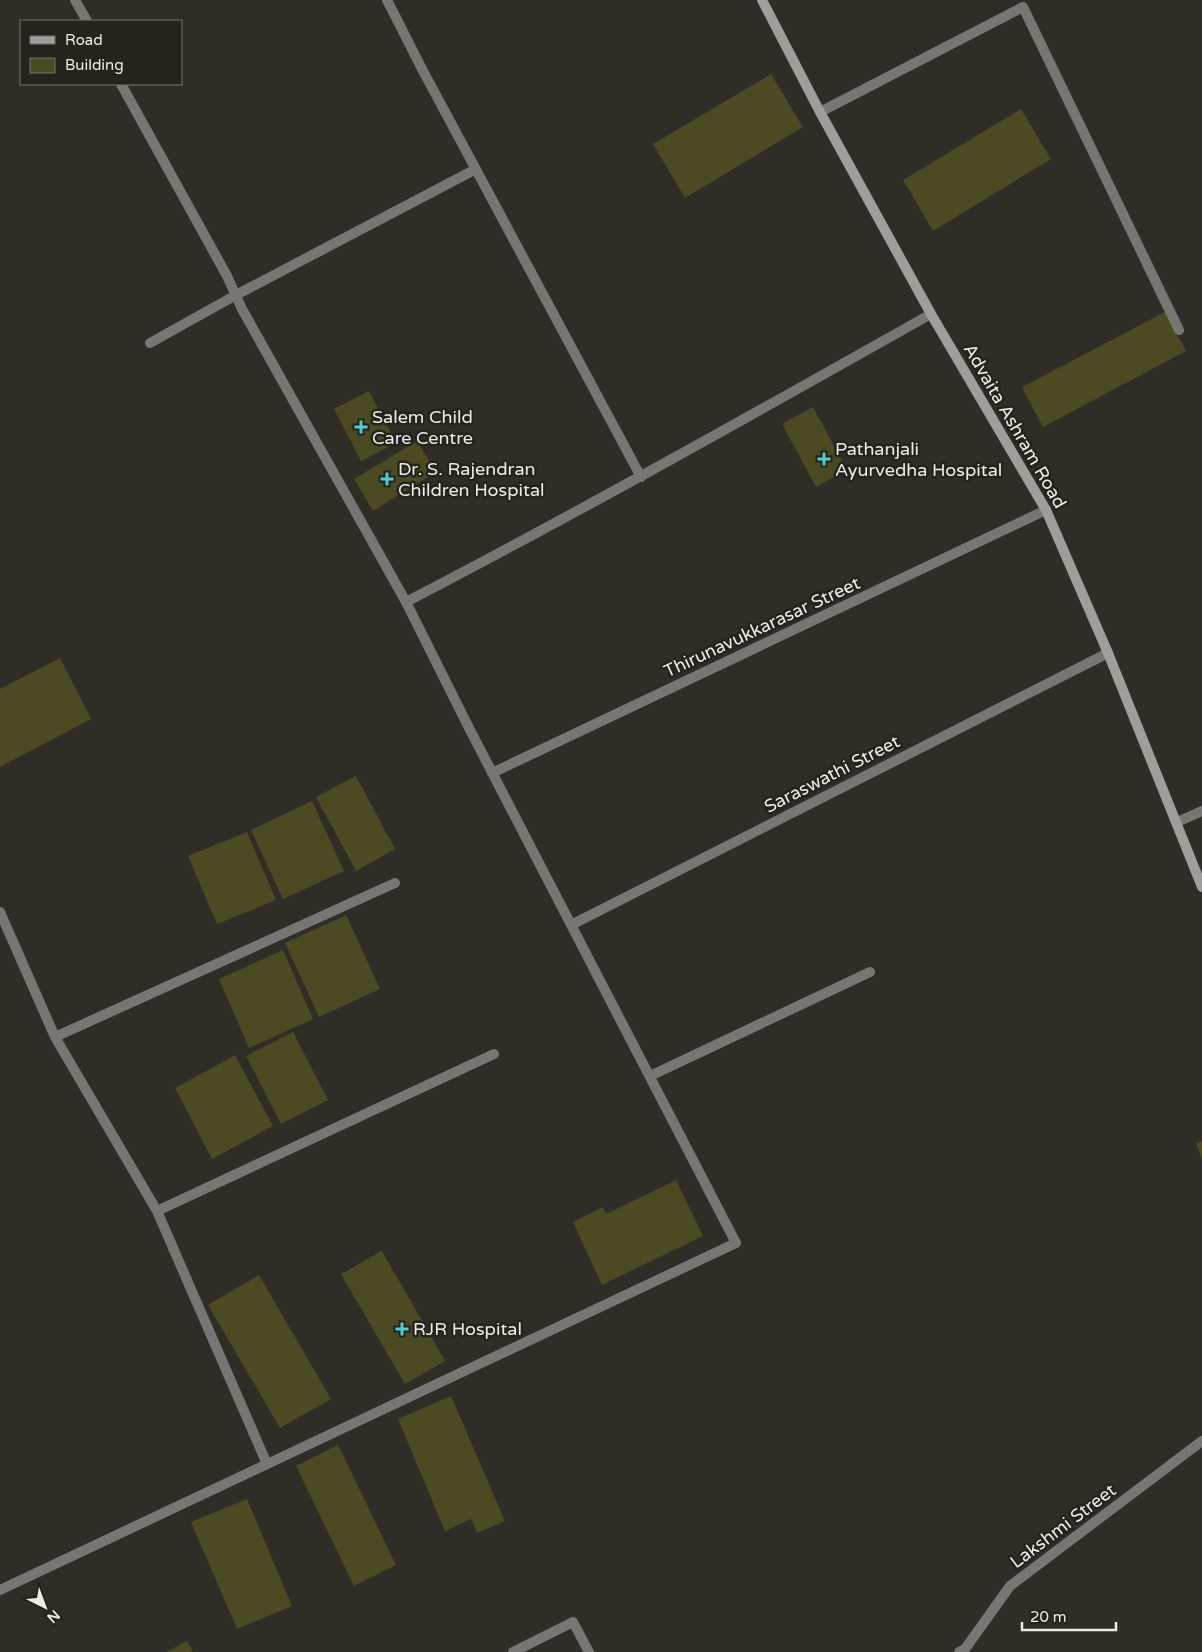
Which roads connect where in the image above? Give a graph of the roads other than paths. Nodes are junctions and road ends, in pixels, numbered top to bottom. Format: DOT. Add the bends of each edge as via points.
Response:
graph roads {
  1 [pos="75,0"];
  2 [pos="387,0"];
  3 [pos="762,0"];
  4 [pos="86,20"];
  5 [pos="122,85"];
  6 [pos="820,112"];
  7 [pos="476,169"];
  8 [pos="236,295"];
  9 [pos="931,314"];
  10 [pos="1179,330"];
  11 [pos="150,343"];
  12 [pos="641,476"];
  13 [pos="1046,510"];
  14 [pos="406,602"];
  15 [pos="1108,653"];
  16 [pos="492,773"];
  17 [pos="1202,812"];
  18 [pos="1177,822"];
  19 [pos="394,883"];
  20 [pos="1202,887"];
  21 [pos="0,912"];
  22 [pos="571,925"];
  23 [pos="870,972"];
  24 [pos="55,1037"];
  25 [pos="494,1054"];
  26 [pos="650,1076"];
  27 [pos="157,1211"];
  28 [pos="1202,1441"];
  29 [pos="267,1464"];
  30 [pos="0,1590"];
  31 [pos="513,1652"];
  32 [pos="589,1652"];
  33 [pos="959,1652"];
  1 -- 4 [label="street"];
  2 -- 7 [label="street"];
  3 -- 6 [label="street, Advaita Ashram Road"];
  5 -- 8 [label="street"];
  6 -- 9 [label="street, Advaita Ashram Road"];
  6 -- 10 [label="street" via="1023,7"];
  7 -- 8 [label="street"];
  7 -- 12 [label="street"];
  8 -- 11 [label="street"];
  8 -- 14 [label="street"];
  9 -- 12 [label="street"];
  9 -- 13 [label="street, Advaita Ashram Road"];
  12 -- 14 [label="street"];
  13 -- 15 [label="street, Advaita Ashram Road"];
  13 -- 16 [label="street, Thirunavukkarasar Street"];
  14 -- 16 [label="street"];
  15 -- 18 [label="street, Advaita Ashram Road"];
  15 -- 22 [label="street, Saraswathi Street"];
  16 -- 22 [label="street"];
  17 -- 18 [label="street"];
  18 -- 20 [label="street, Advaita Ashram Road"];
  19 -- 24 [label="street"];
  21 -- 24 [label="street"];
  22 -- 26 [label="street"];
  23 -- 26 [label="street"];
  24 -- 27 [label="street"];
  25 -- 27 [label="street"];
  26 -- 29 [label="street" via="736,1243"];
  27 -- 29 [label="street"];
  28 -- 33 [label="street, Lakshmi Street" via="1010,1586 965,1649"];
  29 -- 30 [label="street"];
  31 -- 32 [label="street" via="573,1622"];
}
